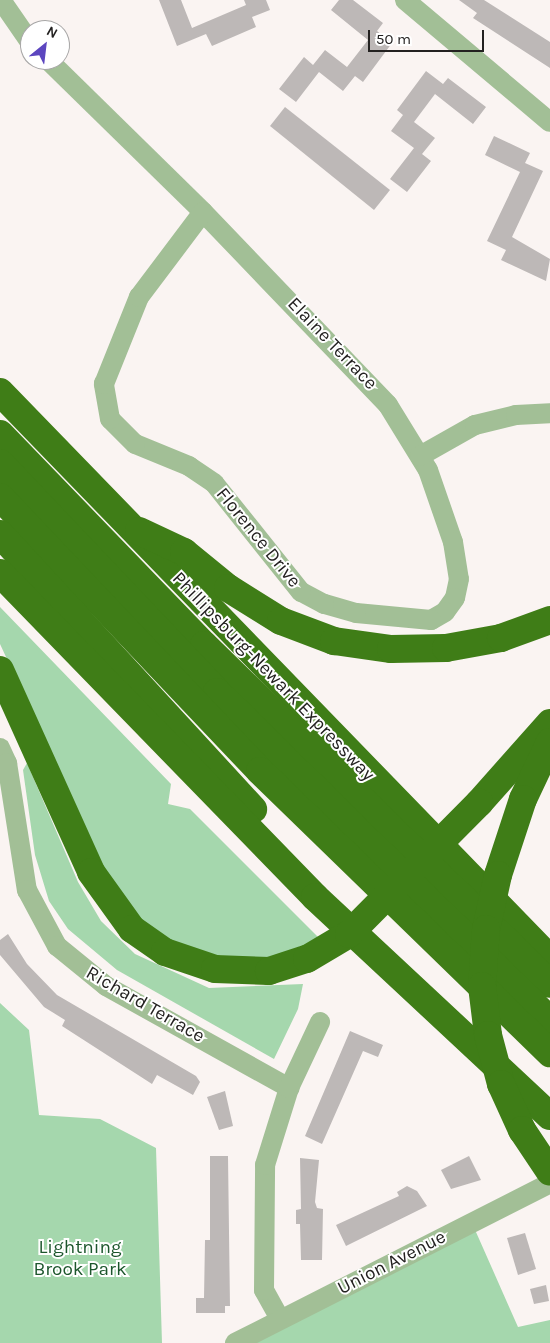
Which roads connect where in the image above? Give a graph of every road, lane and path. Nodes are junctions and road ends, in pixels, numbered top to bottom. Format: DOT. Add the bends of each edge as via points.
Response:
graph roads {
  1 [pos="0,0"];
  2 [pos="406,0"];
  3 [pos="20,28"];
  4 [pos="58,70"];
  5 [pos="550,122"];
  6 [pos="203,212"];
  7 [pos="0,392"];
  8 [pos="550,413"];
  9 [pos="0,434"];
  10 [pos="420,456"];
  11 [pos="0,463"];
  12 [pos="0,497"];
  13 [pos="124,524"];
  14 [pos="0,534"];
  15 [pos="0,573"];
  16 [pos="356,613"];
  17 [pos="550,620"];
  18 [pos="0,670"];
  19 [pos="550,723"];
  20 [pos="550,741"];
  21 [pos="0,748"];
  22 [pos="479,804"];
  23 [pos="550,959"];
  24 [pos="550,984"];
  25 [pos="550,1020"];
  26 [pos="320,1022"];
  27 [pos="476,1048"];
  28 [pos="550,1053"];
  29 [pos="289,1088"];
  30 [pos="547,1113"];
  31 [pos="550,1172"];
  32 [pos="550,1184"];
  33 [pos="280,1319"];
  34 [pos="235,1343"];
  1 -- 3 [label="street"];
  2 -- 5 [label="street"];
  4 -- 6 [label="street, Elaine Terrace"];
  6 -- 10 [label="street, Elaine Terrace" via="364,375"];
  6 -- 16 [label="street, Florence Drive" via="139,298 109,368 103,396 117,429 135,444 189,466 214,483 301,592 324,604"];
  7 -- 13 [label="highway, Phillipsburg-Newark Expressway"];
  8 -- 10 [label="street" via="516,415 475,425"];
  9 -- 24 [label="highway" via="218,658"];
  10 -- 16 [label="street, Elaine Terrace" via="453,542 459,579 456,598 430,620"];
  11 -- 25 [label="highway" via="217,692"];
  12 -- 28 [label="highway" via="267,778"];
  13 -- 17 [label="highway" via="184,552 228,588 281,621 334,641 391,649 446,648 502,638"];
  13 -- 23 [label="highway, Phillipsburg-Newark Expressway"];
  14 -- 27 [label="highway" via="179,732 376,932"];
  15 -- 27 [label="highway" via="288,871"];
  18 -- 22 [label="highway, bridge" via="91,872 132,929 165,952 215,970 269,971 307,959 349,934"];
  19 -- 22 [label="highway"];
  20 -- 22 [label="highway"];
  20 -- 31 [label="highway, bridge" via="521,805 498,875 486,929 482,986 488,1035 501,1084 522,1130"];
  21 -- 29 [label="street, Richard Terrace" via="7,762 26,890 57,946 106,986"];
  26 -- 29 [label="street"];
  27 -- 30 [label="highway"];
  29 -- 33 [label="street" via="270,1138 262,1192 264,1290"];
  32 -- 33 [label="street, Union Avenue"];
  33 -- 34 [label="street, Union Avenue"];
}
